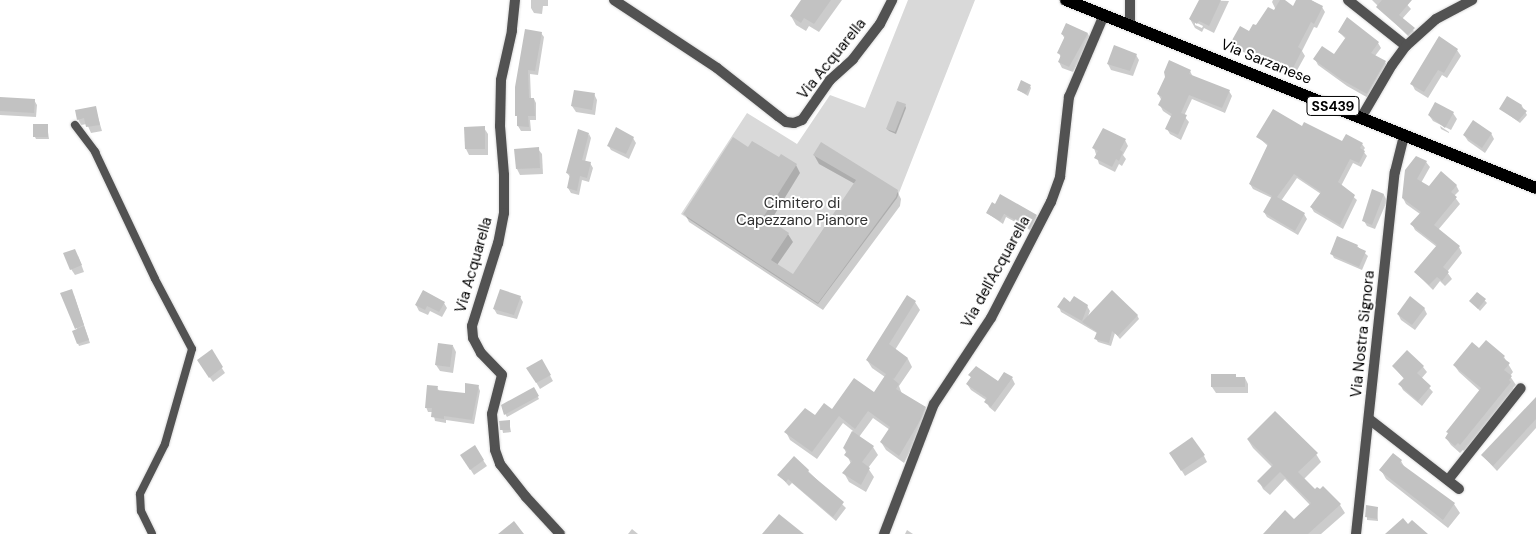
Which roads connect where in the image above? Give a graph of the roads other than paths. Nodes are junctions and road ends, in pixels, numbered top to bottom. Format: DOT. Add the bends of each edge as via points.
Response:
graph roads {
  1 [pos="515,0"];
  2 [pos="614,0"];
  3 [pos="892,0"];
  4 [pos="1066,0"];
  5 [pos="1130,0"];
  6 [pos="1348,0"];
  7 [pos="1472,0"];
  8 [pos="1104,15"];
  9 [pos="1130,24"];
  10 [pos="1406,46"];
  11 [pos="1361,118"];
  12 [pos="76,126"];
  13 [pos="1404,137"];
  14 [pos="1536,188"];
  15 [pos="1521,388"];
  16 [pos="1369,419"];
  17 [pos="1448,480"];
  18 [pos="1459,489"];
  19 [pos="152,534"];
  20 [pos="560,534"];
  21 [pos="884,534"];
  22 [pos="1356,534"];
  1 -- 20 [label="street, Via Acquarella" via="501,80 504,213 498,244 472,326 473,338 481,353 502,375 492,414 498,457 526,497"];
  2 -- 3 [label="street, Via Acquarella" via="710,63 786,122 794,123 802,120 830,80 853,58 880,24"];
  4 -- 8 [label="main road, Via Sarzanese / SS439"];
  5 -- 9 [label="street"];
  6 -- 10 [label="street"];
  7 -- 10 [label="street" via="1436,19"];
  8 -- 9 [label="main road, Via Sarzanese / SS439"];
  8 -- 21 [label="street, Via dell'Acquarella" via="1069,97 1060,177 1051,202 991,318 934,404"];
  9 -- 11 [label="main road, Via Sarzanese / SS439"];
  10 -- 11 [label="street"];
  11 -- 13 [label="main road, Via Sarzanese / SS439"];
  12 -- 19 [label="lane" via="95,152 192,349 165,444 140,494 141,511"];
  13 -- 14 [label="main road, Via Sarzanese / SS439"];
  13 -- 16 [label="street, Via Nostra Signora" via="1395,172"];
  15 -- 17 [label="street"];
  16 -- 17 [label="street"];
  16 -- 22 [label="street, Via Nostra Signora"];
  17 -- 18 [label="street"];
}
